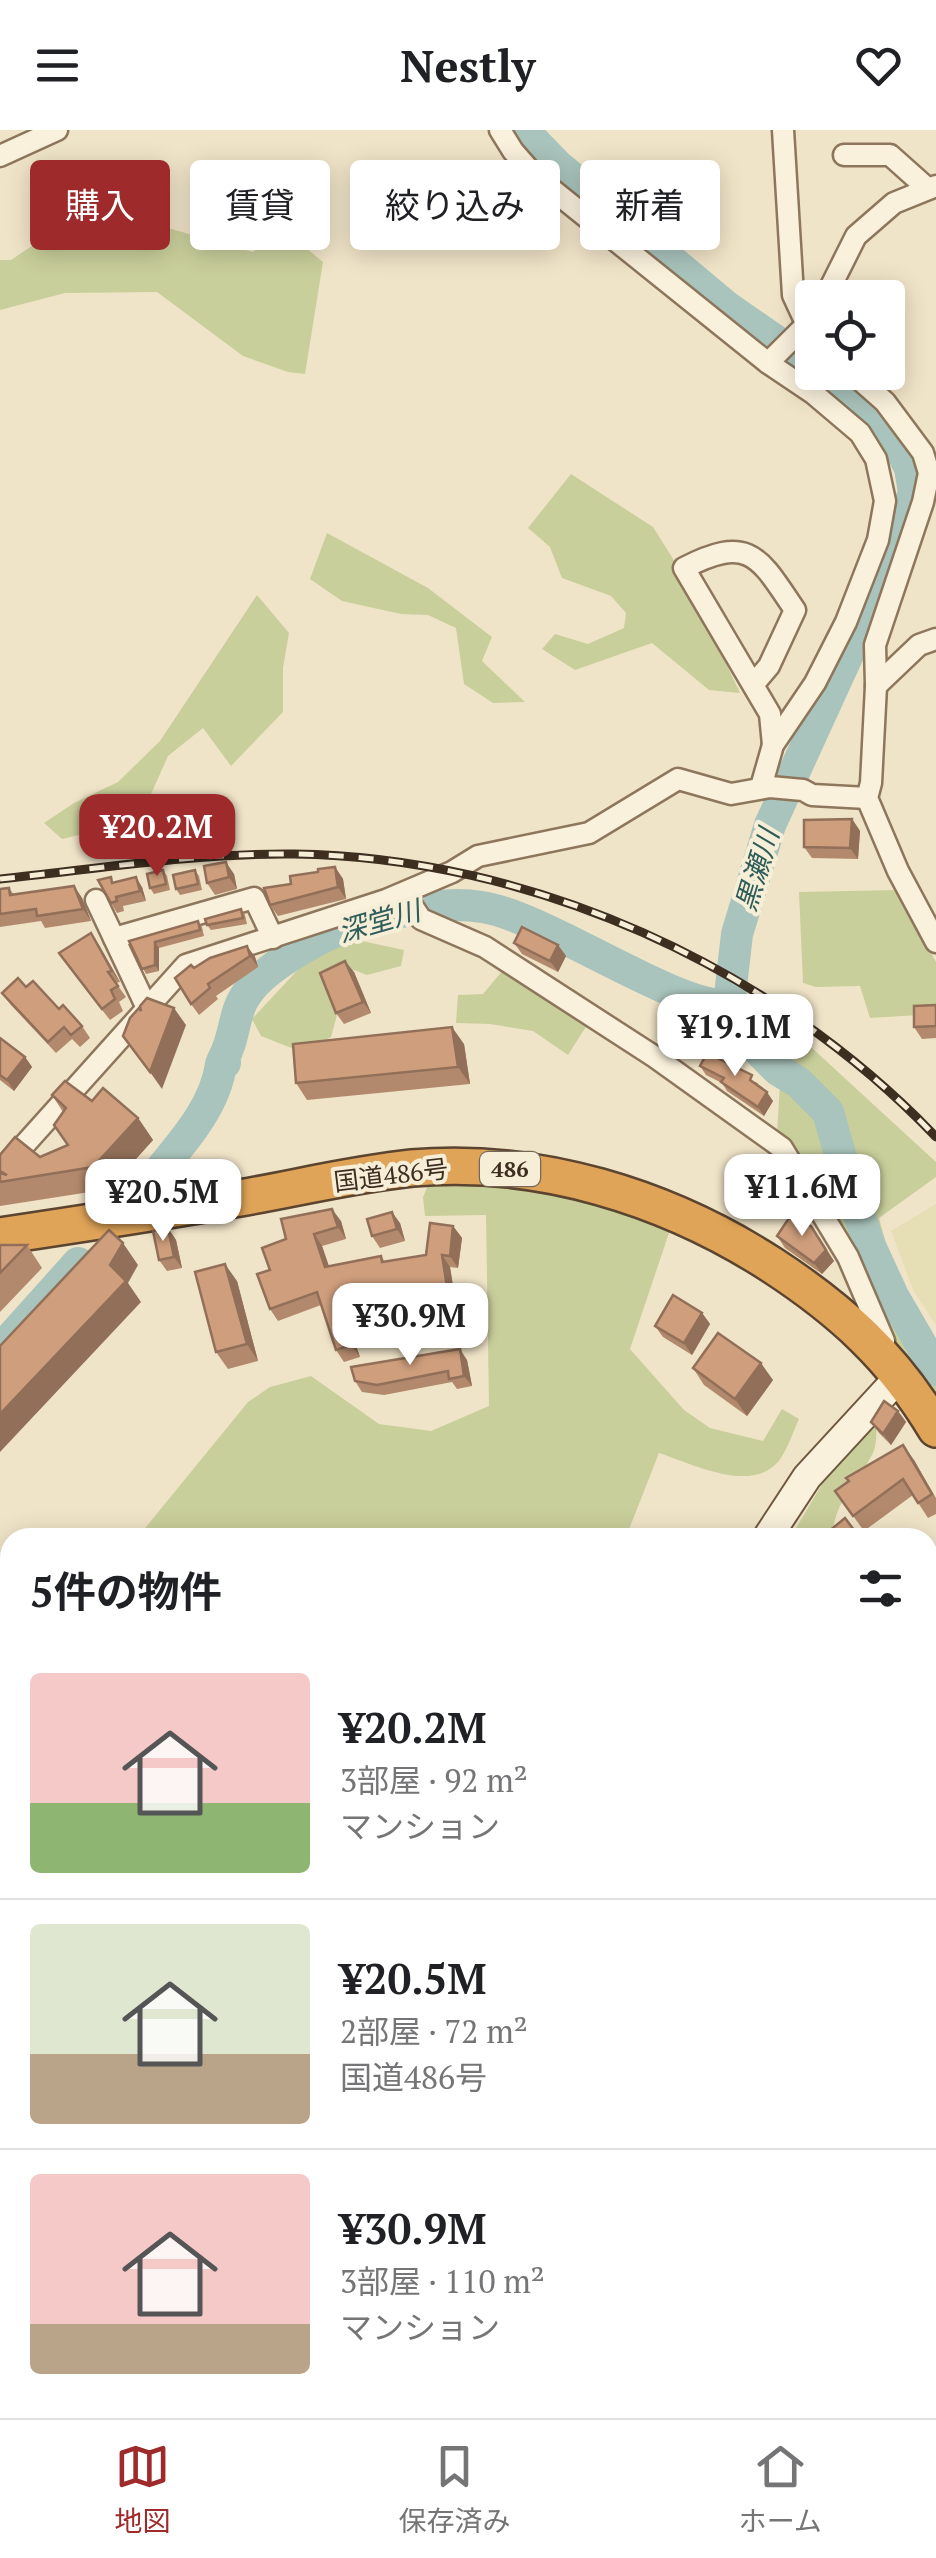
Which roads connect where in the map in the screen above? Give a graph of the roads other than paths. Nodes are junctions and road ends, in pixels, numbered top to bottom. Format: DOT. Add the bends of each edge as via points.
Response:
graph roads {
  1 [pos="57,130"];
  2 [pos="500,130"];
  3 [pos="783,130"];
  4 [pos="844,155"];
  5 [pos="0,156"];
  6 [pos="931,187"];
  7 [pos="834,280"];
  8 [pos="795,300"];
  9 [pos="795,339"];
  10 [pos="770,360"];
  11 [pos="871,390"];
  12 [pos="936,638"];
  13 [pos="753,685"];
  14 [pos="876,686"];
  15 [pos="773,745"];
  16 [pos="765,787"];
  17 [pos="867,798"];
  18 [pos="96,900"];
  19 [pos="412,904"];
  20 [pos="114,938"];
  21 [pos="273,938"];
  22 [pos="936,942"];
  23 [pos="146,1006"];
  24 [pos="0,1172"];
  25 [pos="0,1236"];
  26 [pos="890,1362"];
  27 [pos="936,1429"];
  28 [pos="773,1528"];
  1 -- 5 [label="street"];
  2 -- 10 [label="street" via="534,174"];
  3 -- 8 [label="street"];
  4 -- 6 [label="street" via="890,155"];
  6 -- 7 [label="street" via="894,203 856,236"];
  9 -- 10 [label="street"];
  10 -- 15 [label="street" via="860,433 876,458 885,501 878,540 846,622"];
  11 -- 14 [label="street" via="923,453 929,473 875,646"];
  12 -- 14 [label="street" via="919,645"];
  13 -- 13 [label="street" via="684,568 712,553 744,552 763,563 795,610"];
  13 -- 15 [label="street" via="770,714"];
  14 -- 17 [label="street"];
  15 -- 16 [label="street"];
  16 -- 17 [label="street"];
  16 -- 19 [label="street" via="731,794 678,780 589,833 478,856"];
  17 -- 22 [label="street"];
  18 -- 20 [label="street"];
  19 -- 21 [label="street"];
  19 -- 26 [label="street" via="656,1057 782,1148 848,1257"];
  20 -- 21 [label="street" via="254,898"];
  20 -- 23 [label="street"];
  21 -- 23 [label="street" via="186,965"];
  23 -- 24 [label="street"];
  25 -- 26 [label="highway, 国道486号 / 486" via="414,1168 541,1173 696,1220 805,1286"];
  26 -- 27 [label="highway, 国道486号 / 486"];
  26 -- 28 [label="street"];
}
